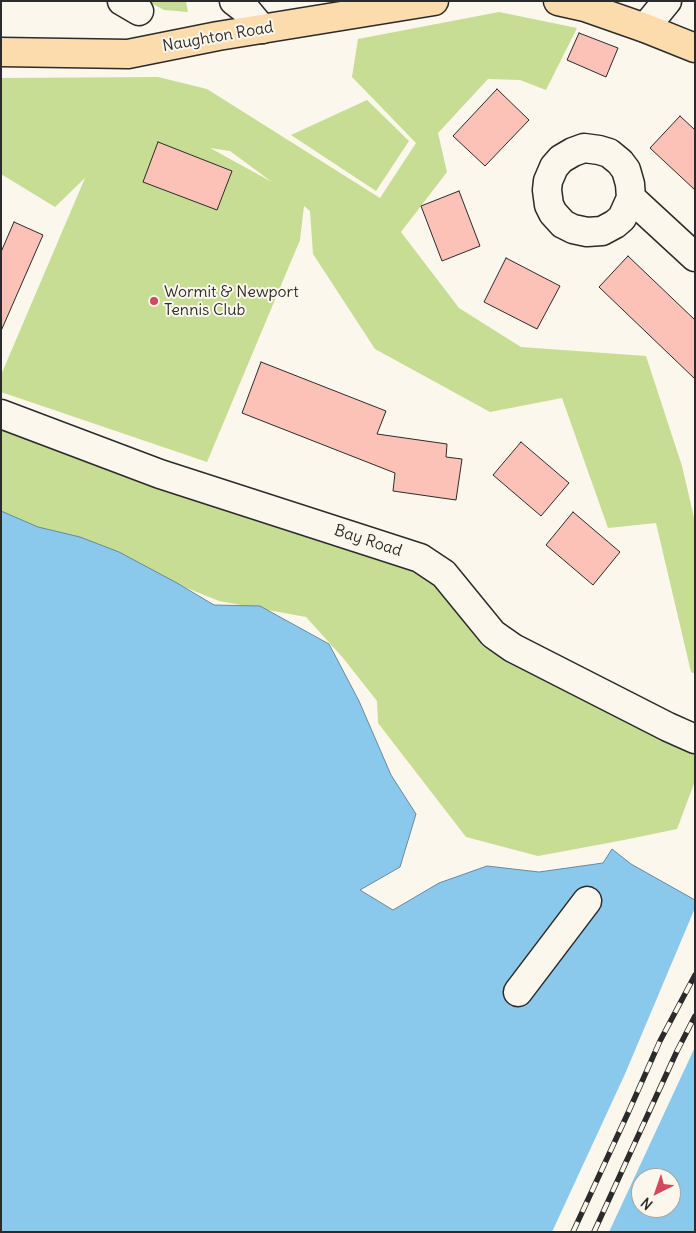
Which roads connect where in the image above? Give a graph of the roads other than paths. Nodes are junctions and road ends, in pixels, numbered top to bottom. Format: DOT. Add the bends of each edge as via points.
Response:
graph roads {
  1 [pos="234,1"];
  2 [pos="434,1"];
  3 [pos="558,1"];
  4 [pos="667,1"];
  5 [pos="645,28"];
  6 [pos="262,29"];
  7 [pos="695,48"];
  8 [pos="1,52"];
  9 [pos="630,198"];
  10 [pos="695,257"];
  11 [pos="1,414"];
  12 [pos="695,739"];
  13 [pos="587,901"];
  14 [pos="518,992"];
  1 -- 6 [label="street"];
  2 -- 6 [label="main road, Naughton Road"];
  3 -- 5 [label="main road"];
  4 -- 5 [label="street"];
  5 -- 7 [label="main road"];
  6 -- 8 [label="main road, Naughton Road" via="128,54"];
  9 -- 10 [label="street"];
  11 -- 12 [label="street, Bay Road" via="160,474 420,558 444,574 493,634 513,648"];
  13 -- 14 [label="street"];
}
